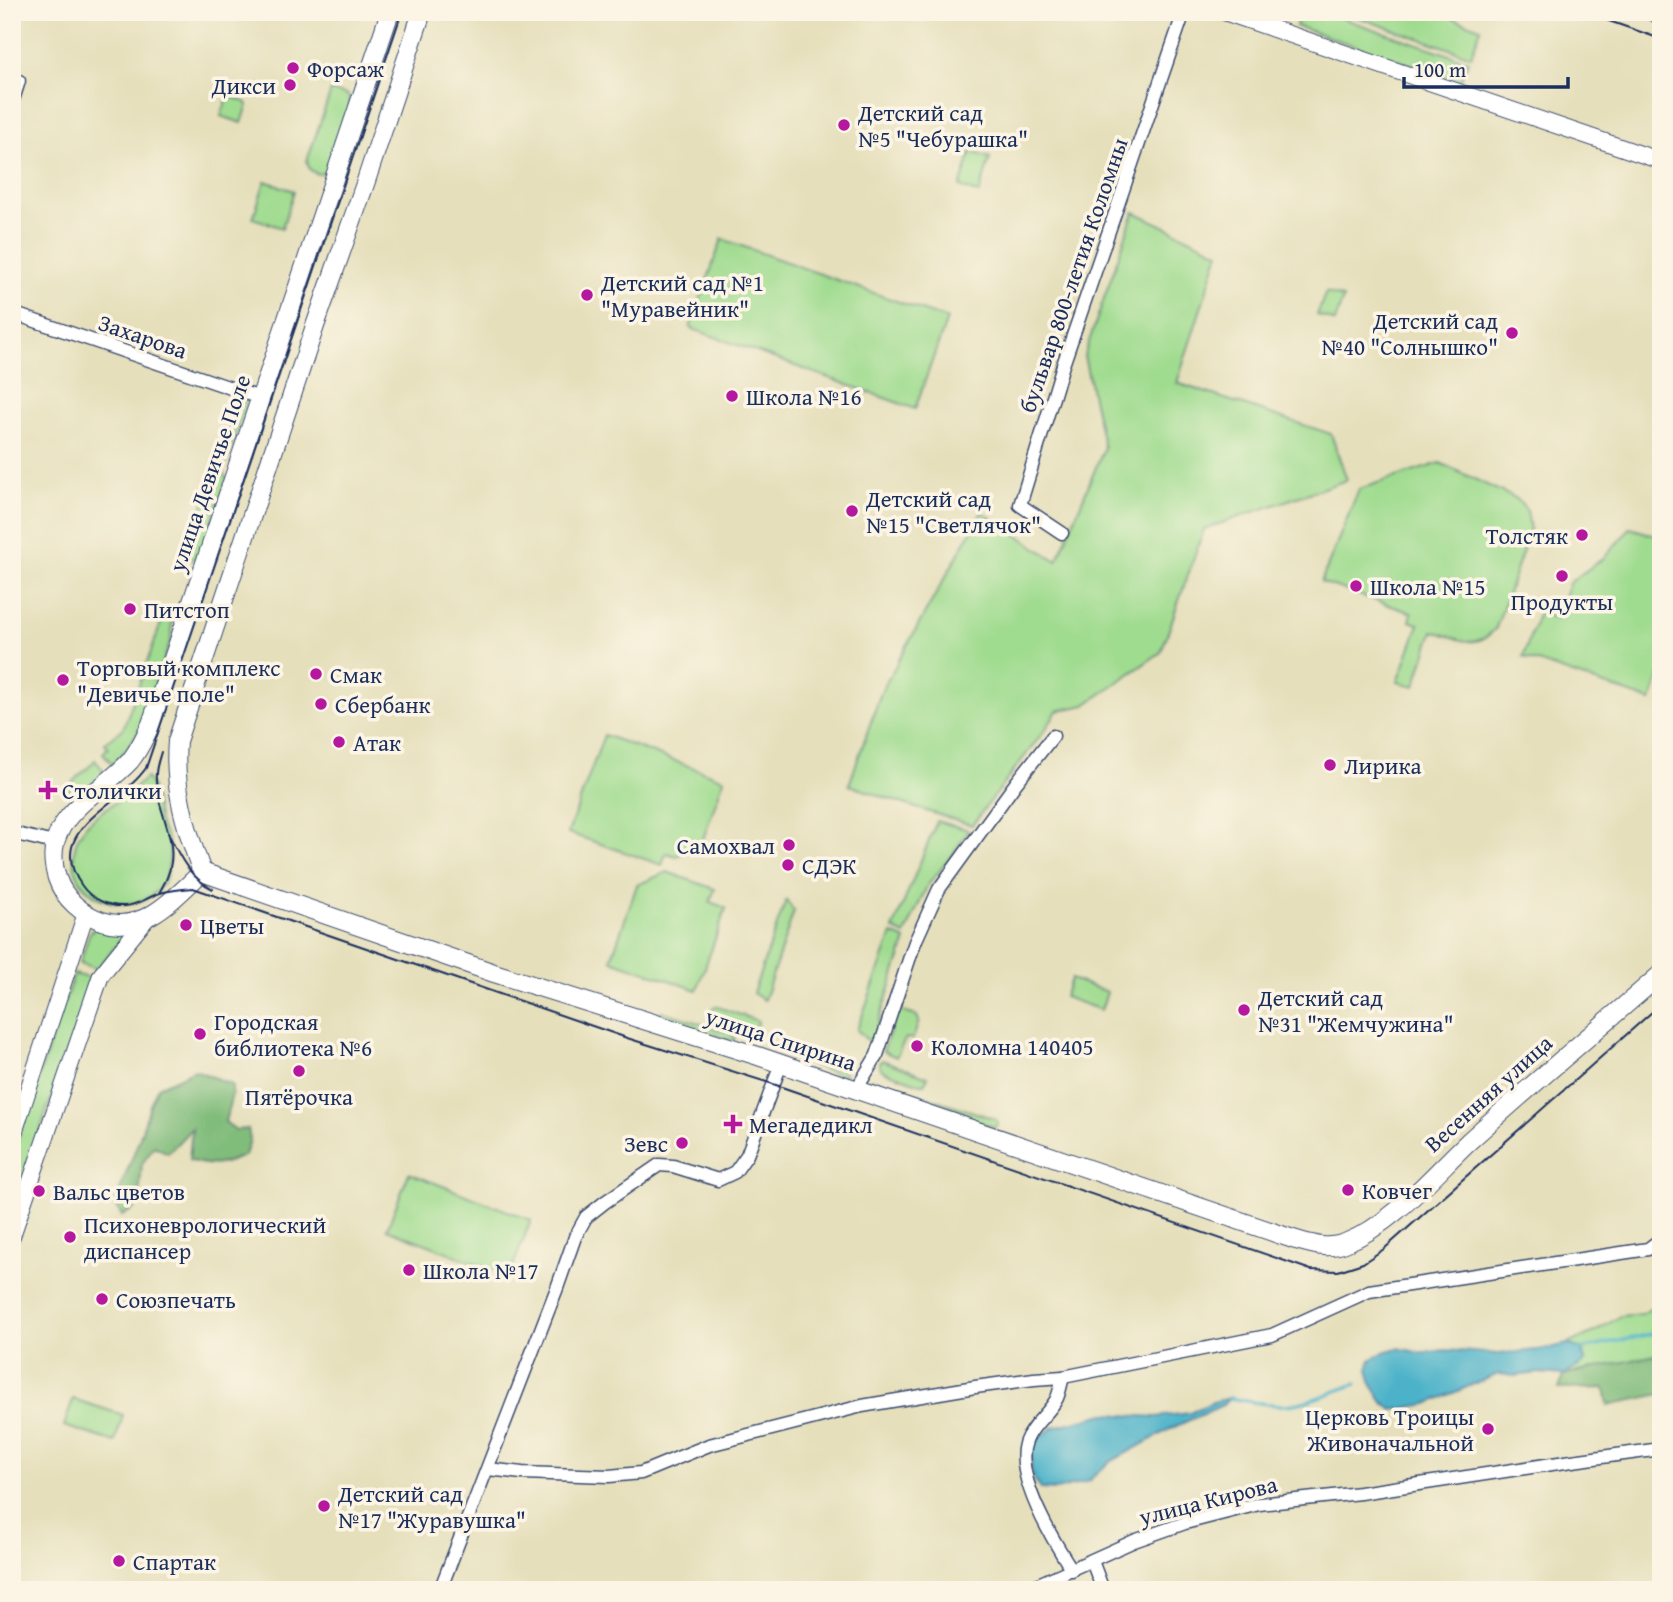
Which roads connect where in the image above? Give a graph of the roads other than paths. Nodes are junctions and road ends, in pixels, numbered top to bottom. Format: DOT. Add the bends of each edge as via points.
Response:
graph roads {
  1 [pos="390,12"];
  2 [pos="422,12"];
  3 [pos="1184,12"];
  4 [pos="1224,12"];
  5 [pos="1653,12"];
  6 [pos="1661,15"];
  7 [pos="19,80"];
  8 [pos="12,103"];
  9 [pos="1661,161"];
  10 [pos="12,313"];
  11 [pos="260,398"];
  12 [pos="1062,533"];
  13 [pos="1052,736"];
  14 [pos="12,833"];
  15 [pos="54,843"];
  16 [pos="202,873"];
  17 [pos="86,913"];
  18 [pos="148,918"];
  19 [pos="1661,974"];
  20 [pos="781,1064"];
  21 [pos="856,1090"];
  22 [pos="12,1139"];
  23 [pos="12,1236"];
  24 [pos="1661,1239"];
  25 [pos="1344,1243"];
  26 [pos="1063,1377"];
  27 [pos="1661,1449"];
  28 [pos="488,1469"];
  29 [pos="1092,1561"];
  30 [pos="1072,1570"];
  31 [pos="440,1590"];
  32 [pos="1025,1590"];
  33 [pos="1103,1590"];
  1 -- 11 [label="main road, улица Девичье Поле"];
  2 -- 16 [label="main road" via="177,741 181,810"];
  3 -- 12 [label="street, бульвар 800-летия Коломны" via="1020,505"];
  4 -- 9 [label="street"];
  5 -- 6 [label="main road"];
  7 -- 8 [label="street"];
  10 -- 11 [label="street, Захарова"];
  11 -- 15 [label="main road, улица Девичье Поле" via="151,724 131,759 69,817"];
  13 -- 21 [label="street" via="939,889 915,942 877,1055"];
  14 -- 15 [label="street"];
  15 -- 17 [label="main road" via="52,856 59,884 68,899"];
  16 -- 18 [label="main road"];
  16 -- 20 [label="main road, улица Спирина"];
  17 -- 18 [label="main road" via="104,922"];
  17 -- 22 [label="street"];
  18 -- 23 [label="street" via="101,975"];
  19 -- 25 [label="main road, Весенняя улица" via="1373,1229"];
  20 -- 21 [label="main road, улица Спирина"];
  20 -- 28 [label="street" via="747,1156 736,1172 718,1180 659,1166 586,1217"];
  21 -- 25 [label="main road, улица Спирина" via="1293,1239 1330,1247"];
  24 -- 26 [label="street" via="1648,1249 1369,1291 1272,1335"];
  26 -- 28 [label="street" via="862,1406 709,1445 641,1473 522,1474"];
  26 -- 30 [label="street" via="1057,1399 1025,1442 1023,1465 1036,1505"];
  27 -- 29 [label="street, улица Кирова" via="1259,1504 1185,1523"];
  28 -- 31 [label="street"];
  29 -- 30 [label="street, улица Кирова"];
  29 -- 33 [label="street"];
  30 -- 32 [label="street, улица Кирова"];
}
